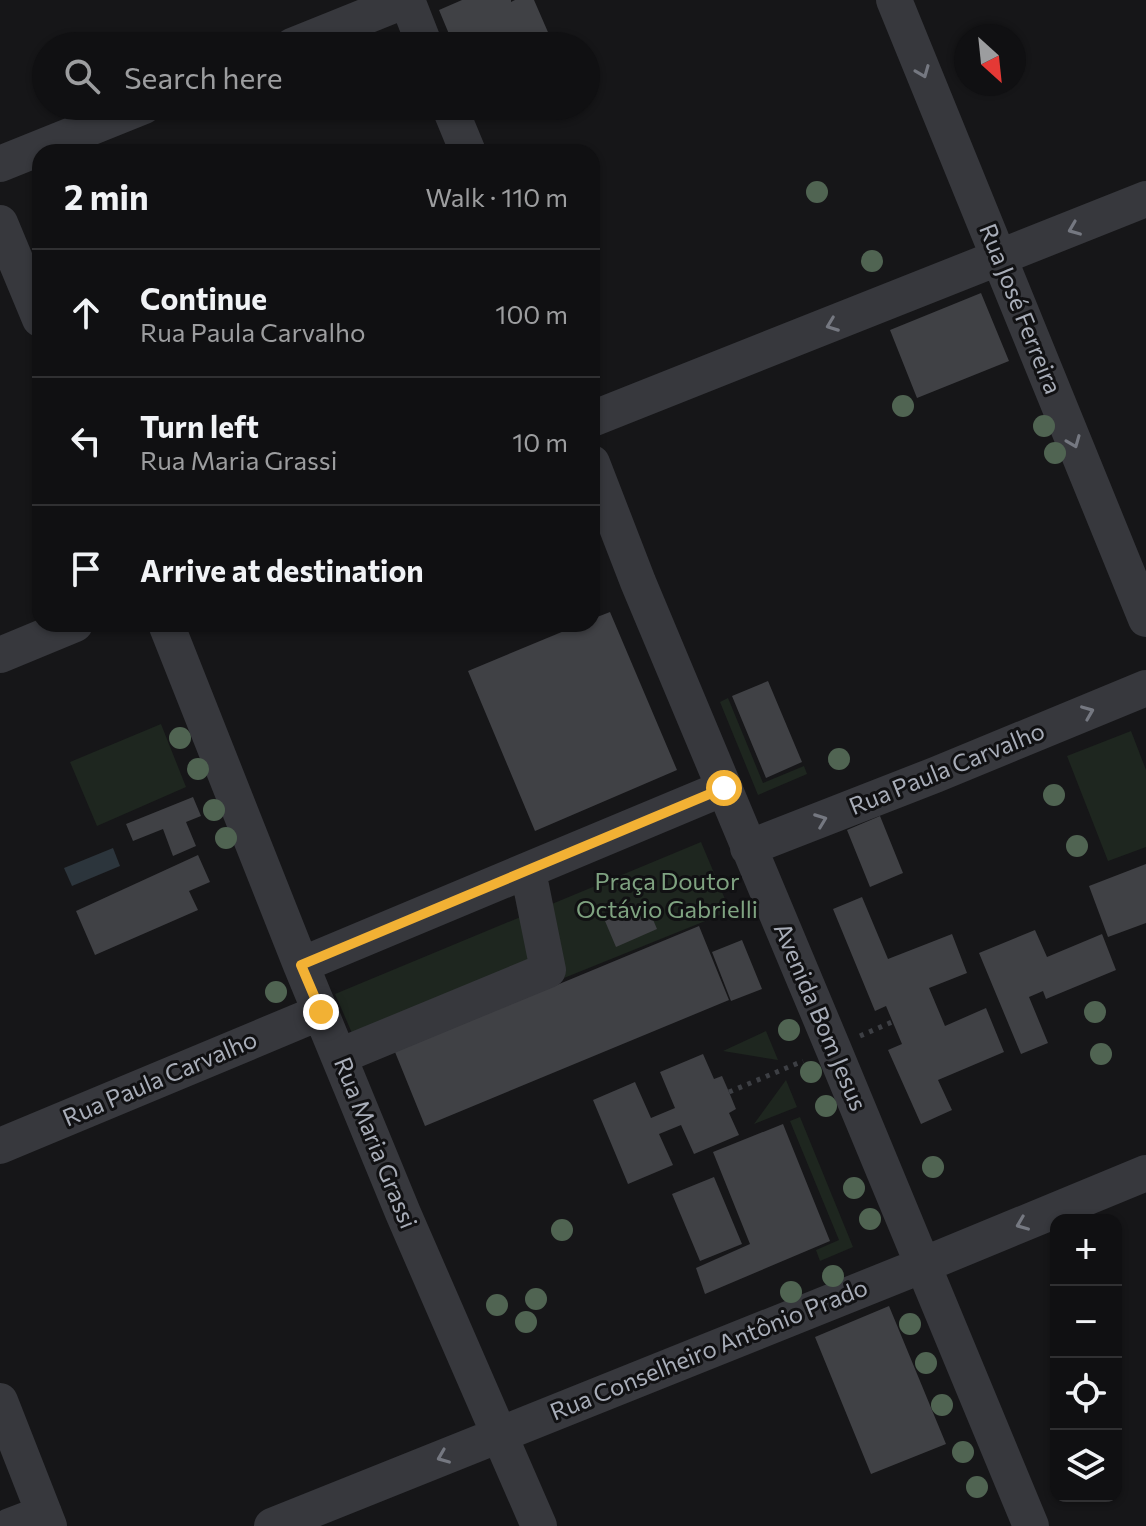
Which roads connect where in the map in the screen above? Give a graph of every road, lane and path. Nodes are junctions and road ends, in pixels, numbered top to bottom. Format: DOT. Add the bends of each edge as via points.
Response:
graph roads {
  1 [pos="406,0"];
  2 [pos="894,0"];
  3 [pos="327,32"];
  4 [pos="419,32"];
  5 [pos="109,120"];
  6 [pos="455,120"];
  7 [pos="50,144"];
  8 [pos="465,144"];
  9 [pos="32,151"];
  10 [pos="0,164"];
  11 [pos="1146,199"];
  12 [pos="0,223"];
  13 [pos="1000,259"];
  14 [pos="32,300"];
  15 [pos="600,416"];
  16 [pos="600,484"];
  17 [pos="1146,619"];
  18 [pos="56,632"];
  19 [pos="169,632"];
  20 [pos="0,655"];
  21 [pos="1146,688"];
  22 [pos="724,788"];
  23 [pos="748,848"];
  24 [pos="528,871"];
  25 [pos="301,965"];
  26 [pos="321,1012"];
  27 [pos="892,1022"];
  28 [pos="847,1042"];
  29 [pos="340,1056"];
  30 [pos="729,1092"];
  31 [pos="0,1146"];
  32 [pos="1146,1173"];
  33 [pos="923,1265"];
  34 [pos="0,1401"];
  35 [pos="500,1434"];
  36 [pos="46,1519"];
  37 [pos="10,1526"];
  38 [pos="272,1526"];
  39 [pos="539,1526"];
  40 [pos="1031,1526"];
  1 -- 3 [label="street"];
  1 -- 4 [label="street"];
  2 -- 13 [label="street, Rua José Ferreira, one-way"];
  5 -- 7 [label="street"];
  6 -- 8 [label="street"];
  9 -- 10 [label="street"];
  11 -- 13 [label="street, one-way"];
  12 -- 14 [label="street"];
  13 -- 15 [label="street, one-way"];
  13 -- 17 [label="street, Rua José Ferreira, one-way"];
  16 -- 22 [label="street, Avenida Bom Jesus"];
  18 -- 20 [label="street"];
  19 -- 25 [label="street, Rua Maria Grassi"];
  23 -- 21 [label="street, Rua Paula Carvalho, one-way"];
  22 -- 23 [label="street, Avenida Bom Jesus"];
  22 -- 24 [label="street"];
  23 -- 28 [label="street, Avenida Bom Jesus"];
  24 -- 25 [label="street"];
  24 -- 29 [label="street" via="548,970"];
  25 -- 26 [label="street, Rua Maria Grassi"];
  26 -- 29 [label="street, Rua Maria Grassi"];
  26 -- 31 [label="street, Rua Paula Carvalho"];
  27 -- 28 [label="path"];
  28 -- 30 [label="path"];
  28 -- 33 [label="street, Avenida Bom Jesus"];
  29 -- 35 [label="street, Rua Maria Grassi"];
  32 -- 33 [label="street, Rua Conselheiro Antônio Prado, one-way"];
  33 -- 35 [label="street, Rua Conselheiro Antônio Prado"];
  33 -- 40 [label="street, Avenida Bom Jesus"];
  34 -- 36 [label="street"];
  35 -- 38 [label="street, Rua Conselheiro Antônio Prado, one-way"];
  35 -- 39 [label="street, Rua Maria Grassi"];
  36 -- 37 [label="street"];
}
